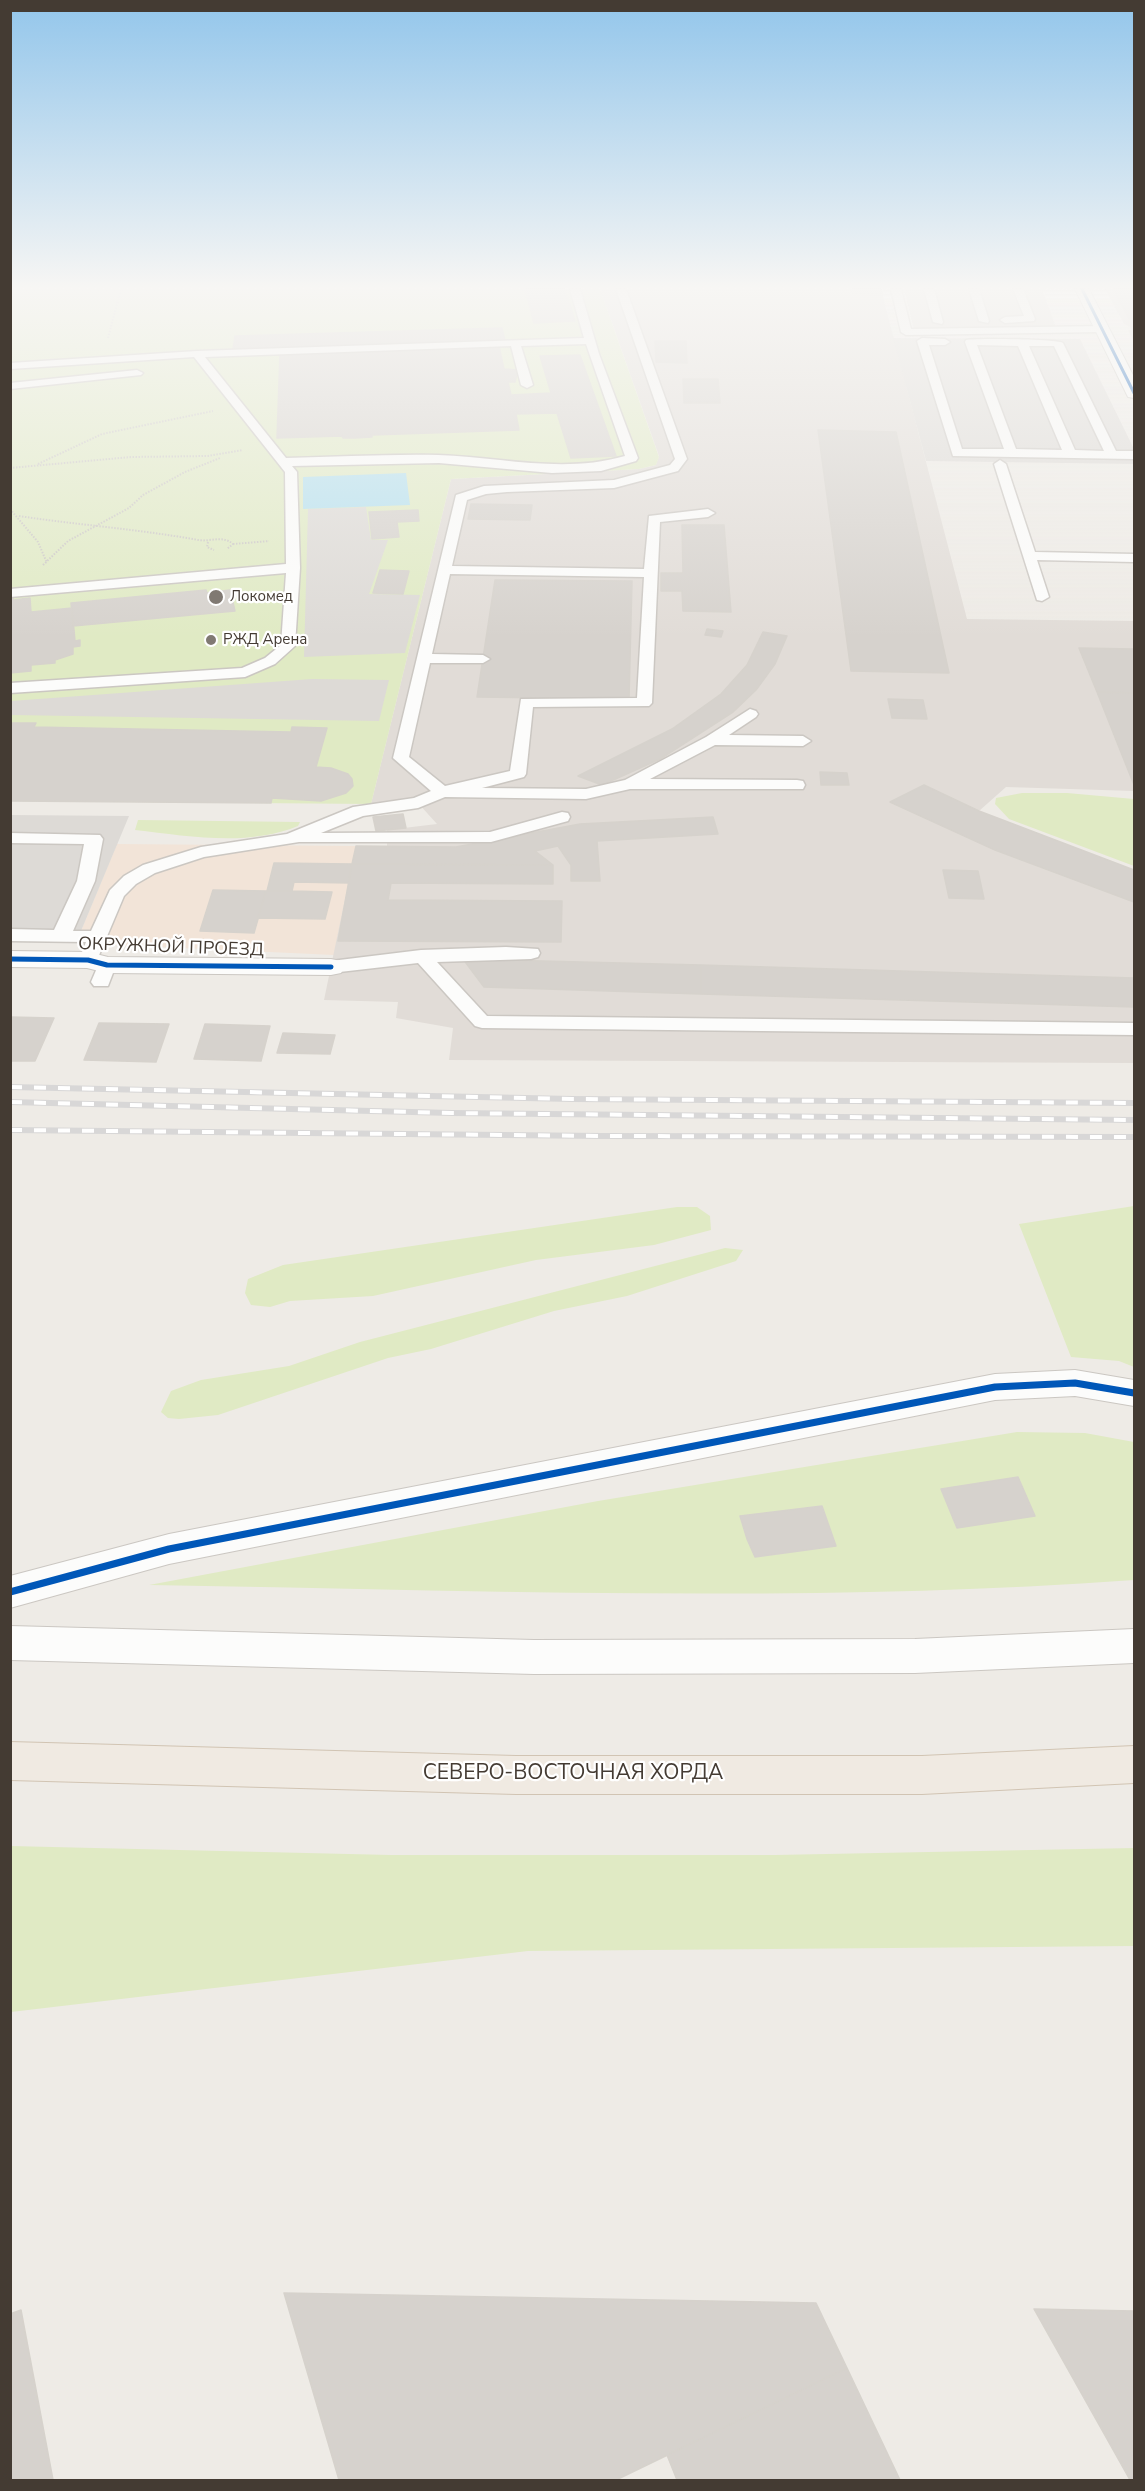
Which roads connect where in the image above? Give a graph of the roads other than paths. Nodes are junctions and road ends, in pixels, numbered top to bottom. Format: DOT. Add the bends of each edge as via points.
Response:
graph roads {
  1 [pos="236,405"];
  2 [pos="613,405"];
  3 [pos="662,405"];
  4 [pos="942,405"];
  5 [pos="993,405"];
  6 [pos="1049,405"];
  7 [pos="1088,405"];
  8 [pos="1011,453"];
  9 [pos="1070,454"];
  10 [pos="1112,455"];
  11 [pos="1134,455"];
  12 [pos="283,462"];
  13 [pos="1000,464"];
  14 [pos="708,513"];
  15 [pos="1029,556"];
  16 [pos="1134,558"];
  17 [pos="293,568"];
  18 [pos="444,570"];
  19 [pos="651,573"];
  20 [pos="10,593"];
  21 [pos="1042,597"];
  22 [pos="424,658"];
  23 [pos="483,659"];
  24 [pos="10,688"];
  25 [pos="750,714"];
  26 [pos="712,740"];
  27 [pos="803,741"];
  28 [pos="630,784"];
  29 [pos="797,785"];
  30 [pos="442,792"];
  31 [pos="562,817"];
  32 [pos="10,838"];
  33 [pos="291,839"];
  34 [pos="10,935"];
  35 [pos="61,936"];
  36 [pos="531,953"];
  37 [pos="421,956"];
  38 [pos="10,958"];
  39 [pos="98,961"];
  40 [pos="332,967"];
  41 [pos="1134,1029"];
  42 [pos="1134,1393"];
  43 [pos="10,1592"];
  44 [pos="10,1643"];
  45 [pos="1134,1646"];
  46 [pos="10,1761"];
  47 [pos="1134,1765"];
  48 [pos="141,1766"];
  49 [pos="10,1778"];
  1 -- 12 [label="lane"];
  2 -- 12 [label="lane" via="632,458 601,467 552,469 440,459"];
  3 -- 18 [label="lane" via="681,459 674,468 614,484 484,490 461,498"];
  4 -- 8 [label="lane" via="957,453"];
  5 -- 8 [label="lane"];
  6 -- 9 [label="lane"];
  7 -- 10 [label="lane"];
  8 -- 9 [label="lane"];
  9 -- 10 [label="lane"];
  10 -- 11 [label="lane"];
  12 -- 17 [label="lane" via="291,472"];
  13 -- 15 [label="lane"];
  14 -- 19 [label="lane" via="654,519"];
  15 -- 16 [label="lane"];
  15 -- 21 [label="lane"];
  17 -- 20 [label="lane"];
  17 -- 24 [label="lane" via="288,646 270,662 245,672"];
  18 -- 19 [label="lane"];
  18 -- 22 [label="lane"];
  19 -- 30 [label="lane" via="644,703 526,702 518,774"];
  22 -- 23 [label="lane"];
  22 -- 30 [label="lane" via="401,758"];
  25 -- 26 [label="lane"];
  26 -- 27 [label="lane"];
  26 -- 28 [label="lane"];
  28 -- 29 [label="lane"];
  28 -- 30 [label="lane" via="586,794"];
  30 -- 33 [label="lane" via="418,803 359,811"];
  31 -- 33 [label="lane" via="490,837"];
  32 -- 35 [label="lane" via="94,839 86,881"];
  33 -- 39 [label="lane" via="201,852 149,869 130,880 116,894"];
  34 -- 35 [label="lane"];
  35 -- 39 [label="lane"];
  36 -- 37 [label="lane"];
  37 -- 40 [label="lane"];
  37 -- 41 [label="lane" via="482,1022"];
  38 -- 39 [label="street, ОКРУЖНОЙ ПРОЕЗД"];
  39 -- 40 [label="street, ОКРУЖНОЙ ПРОЕЗД"];
  42 -- 43 [label="street" via="1075,1383 995,1387 169,1549"];
  44 -- 45 [label="street" via="534,1657 915,1656"];
  46 -- 48 [label="main road, СЕВЕРО-ВОСТОЧНАЯ ХОРДА"];
  47 -- 48 [label="main road, СЕВЕРО-ВОСТОЧНАЯ ХОРДА" via="922,1775 516,1775"];
  48 -- 49 [label="main road"];
}
